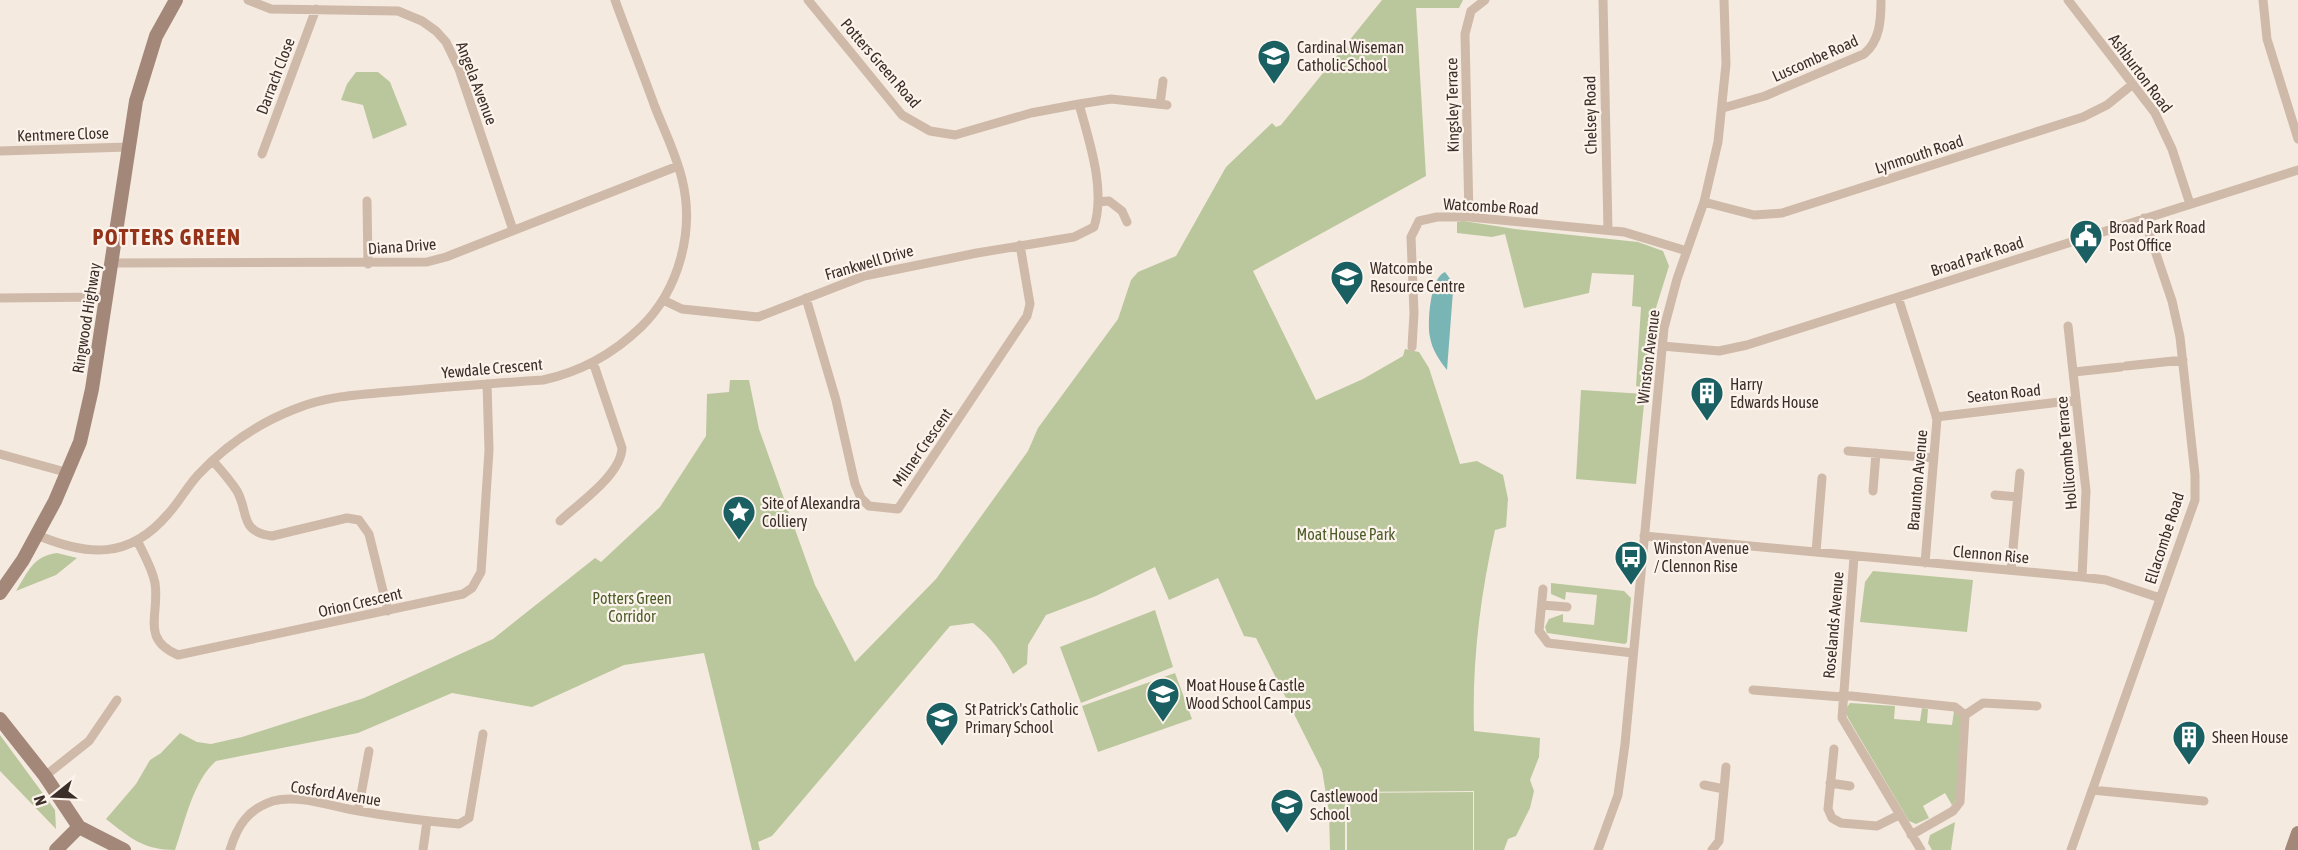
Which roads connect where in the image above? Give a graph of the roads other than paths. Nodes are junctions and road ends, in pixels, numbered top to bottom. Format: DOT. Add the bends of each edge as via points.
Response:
graph roads {
  1 [pos="176,0"];
  2 [pos="248,0"];
  3 [pos="615,0"];
  4 [pos="808,0"];
  5 [pos="1485,0"];
  6 [pos="1603,0"];
  7 [pos="1724,0"];
  8 [pos="1881,0"];
  9 [pos="2068,0"];
  10 [pos="2263,0"];
  11 [pos="316,9"];
  12 [pos="1163,81"];
  13 [pos="2133,84"];
  14 [pos="1079,104"];
  15 [pos="1723,108"];
  16 [pos="2298,139"];
  17 [pos="128,147"];
  18 [pos="0,151"];
  19 [pos="262,154"];
  20 [pos="678,166"];
  21 [pos="2298,170"];
  22 [pos="367,201"];
  23 [pos="1098,202"];
  24 [pos="1704,202"];
  25 [pos="2190,204"];
  26 [pos="1469,217"];
  27 [pos="2144,218"];
  28 [pos="1127,222"];
  29 [pos="513,230"];
  30 [pos="1608,230"];
  31 [pos="1020,245"];
  32 [pos="1687,251"];
  33 [pos="111,263"];
  34 [pos="368,264"];
  35 [pos="105,297"];
  36 [pos="1898,297"];
  37 [pos="0,298"];
  38 [pos="806,298"];
  39 [pos="663,300"];
  40 [pos="2068,326"];
  41 [pos="1662,346"];
  42 [pos="1412,347"];
  43 [pos="2183,360"];
  44 [pos="593,362"];
  45 [pos="2073,372"];
  46 [pos="487,384"];
  47 [pos="2076,400"];
  48 [pos="1936,417"];
  49 [pos="1848,451"];
  50 [pos="1876,453"];
  51 [pos="0,454"];
  52 [pos="1934,458"];
  53 [pos="213,461"];
  54 [pos="69,472"];
  55 [pos="2020,473"];
  56 [pos="1822,478"];
  57 [pos="1873,491"];
  58 [pos="1995,495"];
  59 [pos="2018,496"];
  60 [pos="560,520"];
  61 [pos="37,535"];
  62 [pos="1644,536"];
  63 [pos="137,540"];
  64 [pos="1816,552"];
  65 [pos="1854,557"];
  66 [pos="1925,563"];
  67 [pos="2011,570"];
  68 [pos="2082,577"];
  69 [pos="1543,589"];
  70 [pos="0,593"];
  71 [pos="2160,598"];
  72 [pos="1542,605"];
  73 [pos="1567,607"];
  74 [pos="388,611"];
  75 [pos="1633,653"];
  76 [pos="1753,690"];
  77 [pos="1842,696"];
  78 [pos="117,700"];
  79 [pos="2037,706"];
  80 [pos="1965,715"];
  81 [pos="0,719"];
  82 [pos="483,735"];
  83 [pos="1834,749"];
  84 [pos="369,751"];
  85 [pos="1726,767"];
  86 [pos="45,776"];
  87 [pos="1830,783"];
  88 [pos="1704,785"];
  89 [pos="1850,786"];
  90 [pos="1724,789"];
  91 [pos="2092,790"];
  92 [pos="2204,801"];
  93 [pos="358,811"];
  94 [pos="1899,815"];
  95 [pos="427,821"];
  96 [pos="79,827"];
  97 [pos="2298,833"];
  98 [pos="1911,836"];
  99 [pos="1602,849"];
  100 [pos="56,850"];
  101 [pos="124,850"];
  102 [pos="230,850"];
  103 [pos="423,850"];
  104 [pos="1712,850"];
  105 [pos="1920,850"];
  106 [pos="2071,850"];
  107 [pos="2292,850"];
  1 -- 17 [label="street, Ringwood Highway" via="156,36 142,78"];
  2 -- 11 [label="street, Angela Avenue" via="271,9"];
  3 -- 20 [label="street, Yewdale Crescent"];
  4 -- 14 [label="street, Potters Green Road" via="902,114 930,130 955,135"];
  5 -- 26 [label="street, Kingsley Terrace" via="1471,11 1465,34"];
  6 -- 30 [label="street, Chelsey Road"];
  7 -- 15 [label="street, Winston Avenue"];
  8 -- 15 [label="street, Luscombe Road" via="1880,26 1872,48 1864,54 1765,96"];
  9 -- 13 [label="street, Ashburton Road"];
  10 -- 16 [label="street" via="2267,39"];
  11 -- 19 [label="street, Darrach Close"];
  11 -- 29 [label="street, Angela Avenue" via="398,11 422,21 446,42 459,69"];
  12 -- 14 [label="street, Potters Green Road" via="1163,105 1111,99"];
  13 -- 24 [label="street, Lynmouth Road" via="2107,105 2083,117 1782,213 1754,215"];
  13 -- 25 [label="street, Ashburton Road" via="2161,123"];
  14 -- 23 [label="street" via="1090,144"];
  15 -- 24 [label="street, Winston Avenue"];
  17 -- 18 [label="street, Kentmere Close"];
  17 -- 33 [label="street, Ringwood Highway"];
  20 -- 29 [label="street, Diana Drive"];
  20 -- 39 [label="street, Yewdale Crescent" via="685,196 685,238"];
  21 -- 25 [label="street, Broad Park Road"];
  22 -- 34 [label="street"];
  23 -- 28 [label="street" via="1109,201 1122,211"];
  23 -- 31 [label="street, Frankwell Drive" via="1094,226 1087,232"];
  24 -- 32 [label="street, Winston Avenue"];
  25 -- 27 [label="street, Broad Park Road"];
  26 -- 30 [label="street, Watcombe Road"];
  26 -- 42 [label="street, Watcombe Road" via="1428,218 1414,227"];
  27 -- 36 [label="street, Broad Park Road"];
  27 -- 43 [label="street, Ellacombe Road" via="2172,301 2175,338"];
  29 -- 34 [label="street, Diana Drive" via="435,260"];
  30 -- 32 [label="street, Watcombe Road" via="1639,234"];
  31 -- 38 [label="street, Frankwell Drive" via="864,276"];
  31 -- 38 [label="street, Milner Crescent" via="1030,304 1028,316 898,509 869,506 861,498"];
  32 -- 41 [label="street, Winston Avenue" via="1669,304"];
  33 -- 34 [label="street, Diana Drive"];
  33 -- 35 [label="street, Ringwood Highway"];
  35 -- 37 [label="street"];
  35 -- 54 [label="street, Ringwood Highway" via="92,389"];
  36 -- 41 [label="street, Broad Park Road" via="1731,349"];
  36 -- 48 [label="street, Braunton Avenue"];
  38 -- 39 [label="street, Frankwell Drive" via="758,317 682,309"];
  39 -- 44 [label="street, Yewdale Crescent" via="627,341"];
  40 -- 45 [label="street, Hollicombe Terrace"];
  41 -- 62 [label="street, Winston Avenue"];
  43 -- 45 [label="street"];
  43 -- 71 [label="street, Ellacombe Road" via="2196,487"];
  44 -- 46 [label="street, Yewdale Crescent" via="543,380"];
  44 -- 60 [label="street" via="622,448 621,458 609,475"];
  45 -- 47 [label="street, Hollicombe Terrace"];
  46 -- 53 [label="street, Yewdale Crescent" via="322,400 270,419"];
  46 -- 74 [label="street, Orion Crescent" via="489,450 481,572 472,588 463,594"];
  47 -- 48 [label="street, Seaton Road"];
  47 -- 68 [label="street, Hollicombe Terrace" via="2087,507"];
  48 -- 52 [label="street, Braunton Avenue"];
  49 -- 50 [label="street"];
  50 -- 52 [label="street"];
  50 -- 57 [label="street"];
  51 -- 54 [label="street"];
  52 -- 66 [label="street, Braunton Avenue"];
  53 -- 63 [label="street, Yewdale Crescent" via="156,527"];
  53 -- 74 [label="street" via="238,493 245,521 265,535 347,518 359,520 369,534"];
  54 -- 61 [label="street, Ringwood Highway"];
  55 -- 59 [label="street"];
  56 -- 64 [label="street"];
  58 -- 59 [label="street"];
  59 -- 67 [label="street"];
  61 -- 63 [label="street, Yewdale Crescent" via="86,551 106,550"];
  61 -- 70 [label="street, Ringwood Highway"];
  62 -- 64 [label="street, Clennon Rise"];
  62 -- 75 [label="street, Winston Avenue"];
  63 -- 74 [label="street, Orion Crescent" via="154,581 155,634 163,647 178,656"];
  64 -- 65 [label="street, Clennon Rise"];
  65 -- 66 [label="street, Clennon Rise"];
  65 -- 77 [label="street, Roselands Avenue"];
  66 -- 67 [label="street, Clennon Rise"];
  67 -- 68 [label="street, Clennon Rise"];
  68 -- 71 [label="street, Clennon Rise" via="2106,580"];
  69 -- 72 [label="street"];
  71 -- 91 [label="street, Ellacombe Road"];
  72 -- 73 [label="street"];
  72 -- 75 [label="street" via="1539,631 1548,643"];
  75 -- 99 [label="street, Winston Avenue" via="1618,795"];
  76 -- 77 [label="street, Roselands Avenue"];
  77 -- 80 [label="street, Roselands Avenue" via="1955,707"];
  77 -- 94 [label="street, Roselands Avenue" via="1845,726"];
  78 -- 86 [label="street" via="89,741"];
  79 -- 80 [label="street" via="1983,703"];
  80 -- 98 [label="street" via="1960,802 1953,811"];
  81 -- 86 [label="street"];
  82 -- 95 [label="street, Cosford Avenue" via="469,818 459,824"];
  83 -- 87 [label="street"];
  84 -- 93 [label="street"];
  85 -- 90 [label="street"];
  86 -- 96 [label="street"];
  87 -- 89 [label="street"];
  87 -- 94 [label="street" via="1828,809 1836,821 1877,826"];
  88 -- 90 [label="street"];
  90 -- 104 [label="street" via="1719,841"];
  91 -- 92 [label="street"];
  91 -- 106 [label="street, Ellacombe Road"];
  93 -- 95 [label="street, Cosford Avenue"];
  93 -- 102 [label="street, Cosford Avenue" via="287,798 273,801 246,817"];
  94 -- 98 [label="street, Roselands Avenue"];
  95 -- 103 [label="street"];
  96 -- 100 [label="street"];
  96 -- 101 [label="street"];
  97 -- 107 [label="street"];
  98 -- 105 [label="street, Roselands Avenue"];
}
